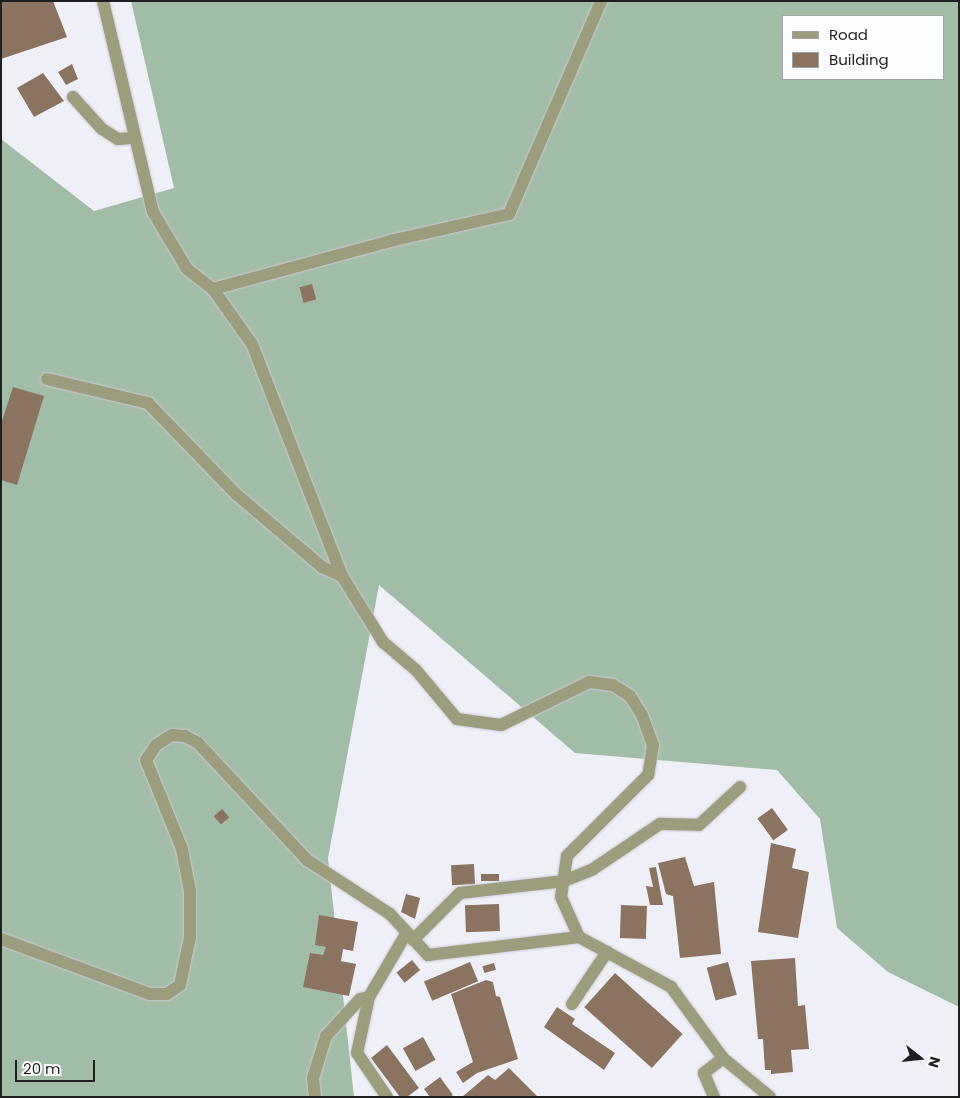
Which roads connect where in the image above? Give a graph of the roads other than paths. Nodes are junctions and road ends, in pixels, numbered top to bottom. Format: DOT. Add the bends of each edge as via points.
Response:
graph roads {
  1 [pos="102,1"];
  2 [pos="601,1"];
  3 [pos="73,97"];
  4 [pos="134,138"];
  5 [pos="213,289"];
  6 [pos="47,380"];
  7 [pos="342,576"];
  8 [pos="740,787"];
  9 [pos="564,881"];
  10 [pos="410,937"];
  11 [pos="579,937"];
  12 [pos="1,939"];
  13 [pos="607,952"];
  14 [pos="369,998"];
  15 [pos="572,1004"];
  16 [pos="723,1058"];
  17 [pos="315,1097"];
  18 [pos="387,1097"];
  19 [pos="714,1097"];
  20 [pos="770,1097"];
  1 -- 4 [label="street"];
  2 -- 5 [label="street" via="509,214 375,244"];
  3 -- 4 [label="street" via="102,129 118,139"];
  4 -- 5 [label="street" via="153,212 168,242 187,269"];
  5 -- 7 [label="street" via="252,344"];
  6 -- 7 [label="street" via="148,403 236,494 322,566"];
  7 -- 9 [label="street" via="383,642 416,670 457,719 501,725 588,682 613,685 630,696 642,715 653,745 648,775 567,856"];
  8 -- 9 [label="street" via="699,825 660,824 593,869"];
  9 -- 10 [label="street" via="460,893"];
  9 -- 11 [label="street" via="561,897"];
  10 -- 11 [label="street" via="428,955"];
  10 -- 12 [label="street" via="390,914 307,860 198,743 172,735 156,745 146,760 182,849 190,891 190,937 180,985 167,994 150,994"];
  10 -- 14 [label="street"];
  11 -- 13 [label="street"];
  13 -- 15 [label="street"];
  13 -- 16 [label="street" via="671,988"];
  14 -- 17 [label="street" via="360,999 326,1036 313,1078"];
  14 -- 18 [label="street" via="356,1053"];
  16 -- 19 [label="street" via="704,1073"];
  16 -- 20 [label="street"];
}
